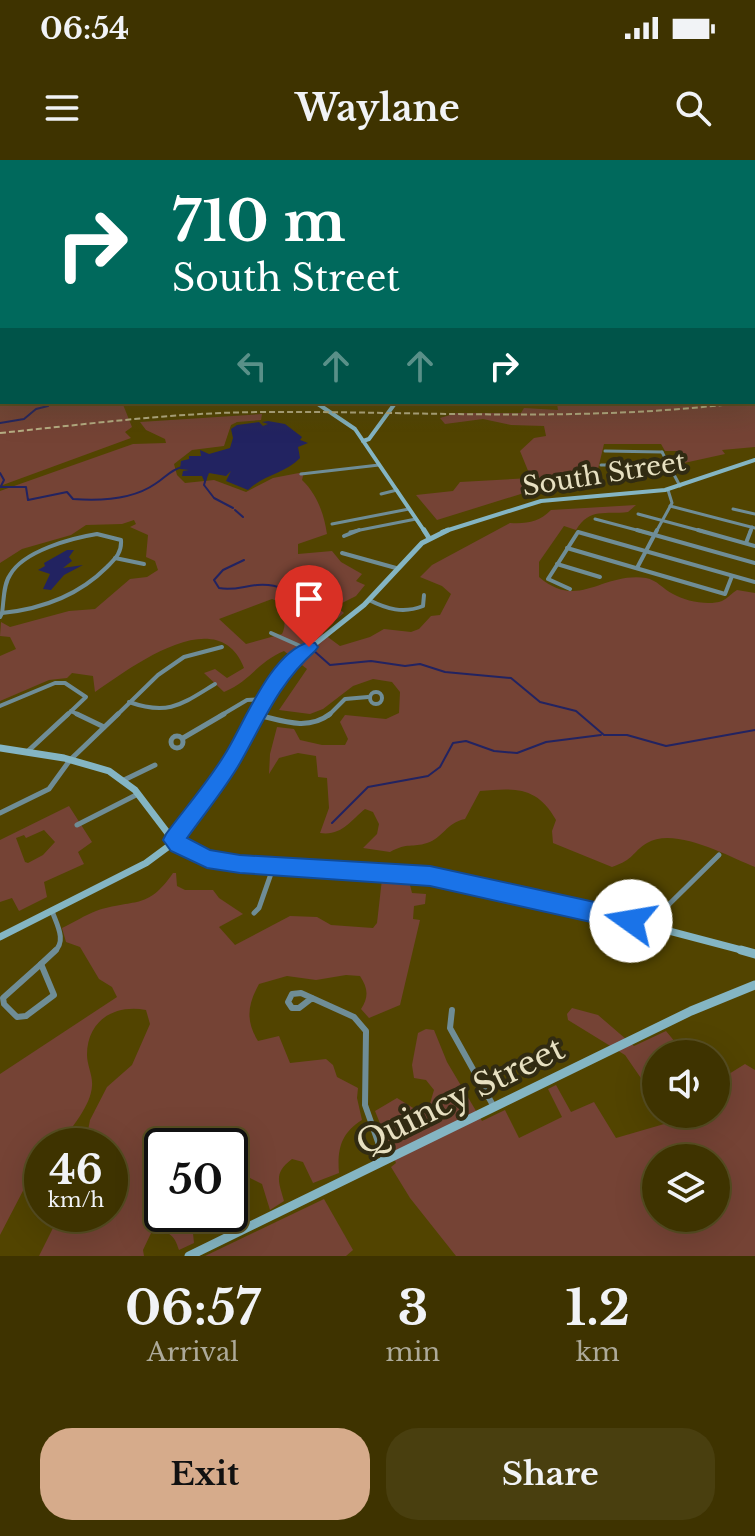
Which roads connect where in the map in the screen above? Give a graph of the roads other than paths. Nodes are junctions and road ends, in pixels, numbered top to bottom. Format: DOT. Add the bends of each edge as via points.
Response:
graph roads {
  1 [pos="318,404"];
  2 [pos="394,404"];
  3 [pos="363,441"];
  4 [pos="605,451"];
  5 [pos="613,451"];
  6 [pos="755,460"];
  7 [pos="379,465"];
  8 [pos="601,465"];
  9 [pos="619,465"];
  10 [pos="669,465"];
  11 [pos="301,474"];
  12 [pos="680,486"];
  13 [pos="397,490"];
  14 [pos="668,490"];
  15 [pos="381,494"];
  16 [pos="670,506"];
  17 [pos="409,509"];
  18 [pos="733,509"];
  19 [pos="638,514"];
  20 [pos="755,515"];
  21 [pos="416,519"];
  22 [pos="595,519"];
  23 [pos="662,520"];
  24 [pos="332,524"];
  25 [pos="752,527"];
  26 [pos="654,535"];
  27 [pos="344,536"];
  28 [pos="431,537"];
  29 [pos="746,543"];
  30 [pos="755,546"];
  31 [pos="567,548"];
  32 [pos="646,551"];
  33 [pos="342,553"];
  34 [pos="115,558"];
  35 [pos="755,563"];
  36 [pos="144,564"];
  37 [pos="557,564"];
  38 [pos="396,568"];
  39 [pos="637,568"];
  40 [pos="732,576"];
  41 [pos="600,577"];
  42 [pos="755,582"];
  43 [pos="570,589"];
  44 [pos="424,595"];
  45 [pos="369,600"];
  46 [pos="1,615"];
  47 [pos="271,633"];
  48 [pos="222,647"];
  49 [pos="307,649"];
  50 [pos="215,684"];
  51 [pos="368,697"];
  52 [pos="266,699"];
  53 [pos="129,702"];
  54 [pos="0,706"];
  55 [pos="71,711"];
  56 [pos="258,715"];
  57 [pos="104,727"];
  58 [pos="183,738"];
  59 [pos="0,748"];
  60 [pos="27,752"];
  61 [pos="70,760"];
  62 [pos="155,765"];
  63 [pos="124,780"];
  64 [pos="138,794"];
  65 [pos="0,813"];
  66 [pos="77,825"];
  67 [pos="173,840"];
  68 [pos="719,855"];
  69 [pos="274,866"];
  70 [pos="52,911"];
  71 [pos="254,913"];
  72 [pos="648,925"];
  73 [pos="0,937"];
  74 [pos="755,954"];
  75 [pos="41,964"];
  76 [pos="755,985"];
  77 [pos="312,998"];
  78 [pos="452,1010"];
  79 [pos="495,1109"];
  80 [pos="385,1161"];
  81 [pos="189,1256"];
  1 -- 3 [label="main road" via="355,429"];
  2 -- 3 [label="main road"];
  3 -- 7 [label="main road"];
  4 -- 5 [label="street"];
  5 -- 9 [label="street"];
  5 -- 10 [label="street" via="662,451"];
  6 -- 12 [label="main road, South Street"];
  7 -- 11 [label="street"];
  7 -- 13 [label="main road"];
  8 -- 9 [label="street"];
  9 -- 10 [label="street"];
  10 -- 12 [label="street"];
  12 -- 14 [label="main road, South Street"];
  13 -- 15 [label="street"];
  13 -- 17 [label="main road"];
  14 -- 16 [label="street"];
  14 -- 28 [label="main road, South Street" via="550,499"];
  16 -- 23 [label="street"];
  16 -- 25 [label="street"];
  17 -- 21 [label="main road"];
  17 -- 24 [label="street"];
  18 -- 20 [label="street"];
  19 -- 23 [label="street"];
  20 -- 25 [label="street"];
  21 -- 27 [label="street"];
  21 -- 28 [label="main road"];
  22 -- 26 [label="street"];
  23 -- 26 [label="street"];
  23 -- 29 [label="street"];
  25 -- 29 [label="street"];
  26 -- 32 [label="street"];
  26 -- 35 [label="street"];
  28 -- 38 [label="main road, South Street"];
  29 -- 30 [label="street"];
  31 -- 32 [label="street" via="577,532"];
  31 -- 37 [label="street"];
  31 -- 39 [label="street"];
  32 -- 39 [label="street"];
  32 -- 40 [label="street"];
  33 -- 38 [label="street"];
  34 -- 36 [label="street"];
  34 -- 46 [label="street" via="84,589"];
  34 -- 46 [label="street" via="123,544 109,533 52,547 10,573"];
  37 -- 41 [label="street"];
  37 -- 43 [label="street" via="548,581"];
  38 -- 45 [label="main road, South Street"];
  39 -- 40 [label="street" via="725,594"];
  40 -- 42 [label="street"];
  44 -- 45 [label="street" via="423,606 409,611"];
  45 -- 49 [label="main road, South Street"];
  47 -- 49 [label="street"];
  48 -- 53 [label="street" via="181,658"];
  49 -- 52 [label="main road, South Street" via="281,674"];
  50 -- 53 [label="street" via="167,711 153,712"];
  51 -- 56 [label="street" via="345,699 313,723"];
  52 -- 56 [label="main road, South Street"];
  52 -- 58 [label="street" via="247,700"];
  53 -- 57 [label="street"];
  54 -- 55 [label="street" via="55,683 70,685 86,697"];
  55 -- 57 [label="street"];
  55 -- 60 [label="street"];
  56 -- 67 [label="main road, South Street" via="214,787"];
  57 -- 61 [label="street"];
  59 -- 60 [label="main road"];
  60 -- 61 [label="main road"];
  61 -- 63 [label="main road"];
  61 -- 65 [label="street" via="49,789"];
  62 -- 63 [label="street"];
  63 -- 64 [label="main road"];
  64 -- 66 [label="street"];
  64 -- 67 [label="main road"];
  67 -- 69 [label="main road" via="207,859"];
  67 -- 70 [label="main road, South Street" via="154,858"];
  68 -- 72 [label="street"];
  69 -- 71 [label="street"];
  69 -- 72 [label="main road" via="430,876"];
  70 -- 73 [label="main road, South Street"];
  70 -- 75 [label="street" via="61,943"];
  72 -- 74 [label="main road"];
  75 -- 75 [label="street" via="3,998 17,1017 54,995"];
  76 -- 79 [label="main road, Quincy Street" via="691,1011"];
  77 -- 80 [label="street" via="354,1017 366,1031 365,1105"];
  78 -- 79 [label="street" via="450,1028"];
  79 -- 80 [label="main road, Quincy Street"];
  80 -- 81 [label="main road, Quincy Street"];
}
